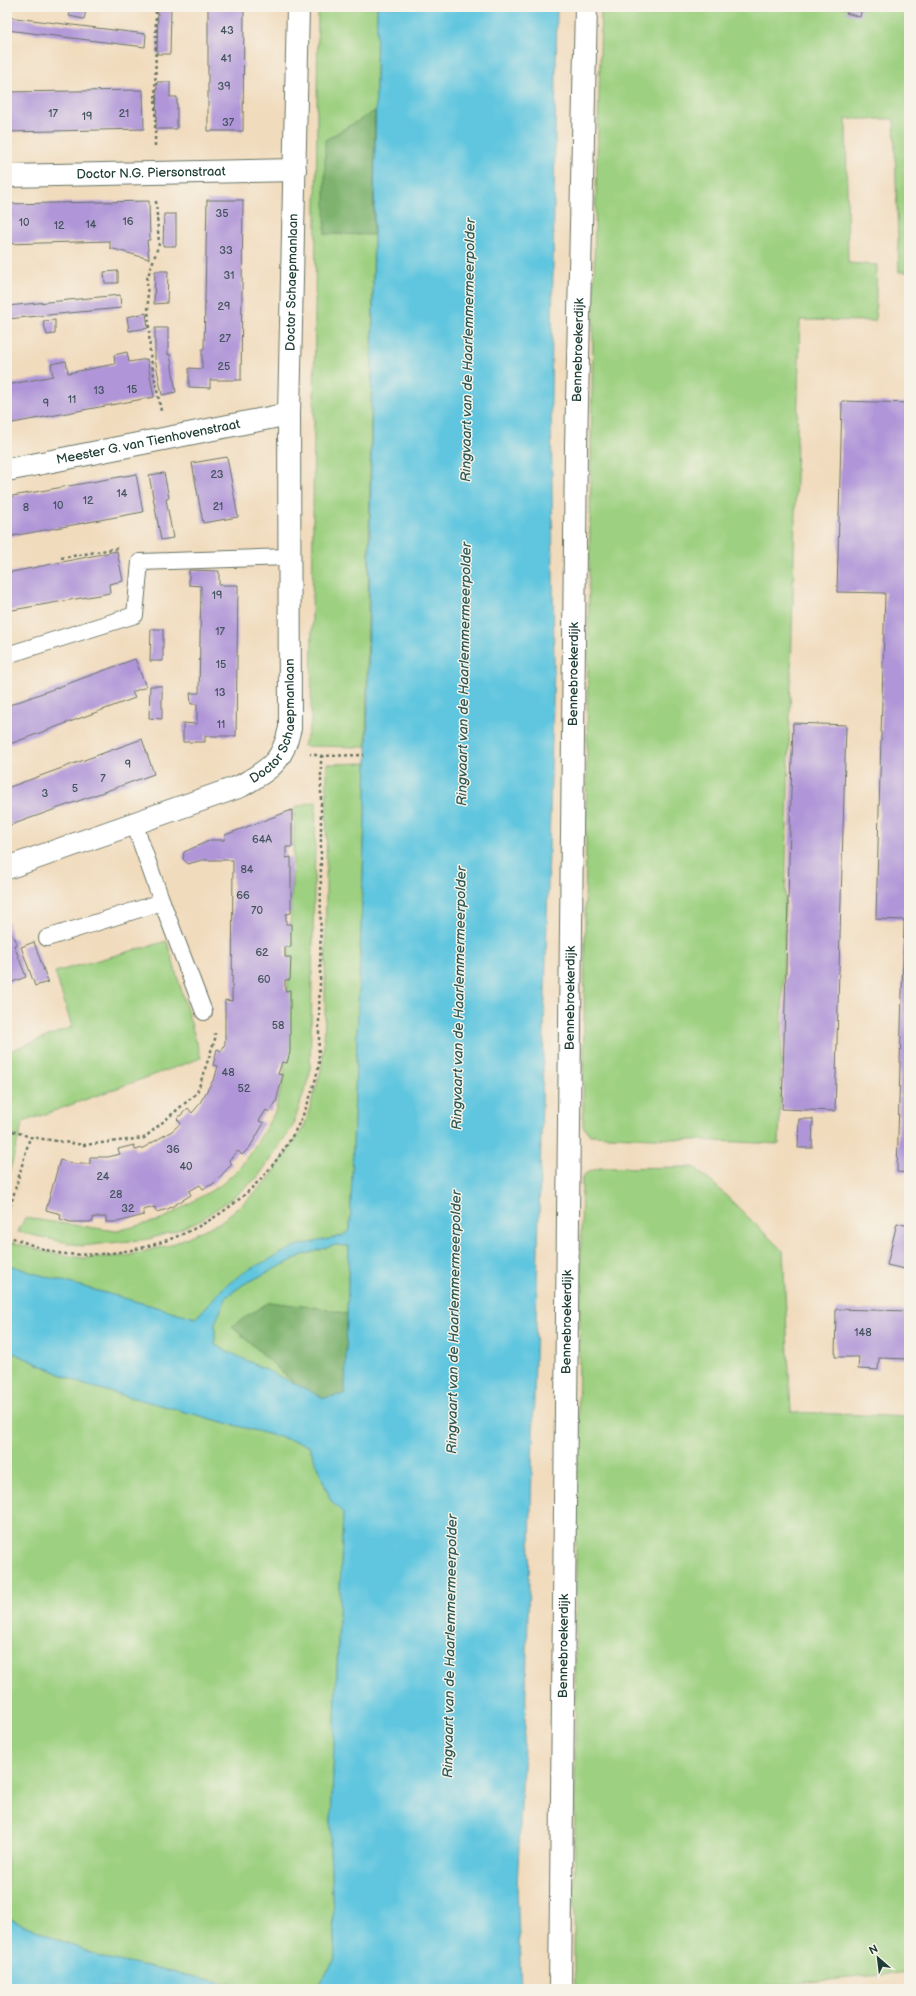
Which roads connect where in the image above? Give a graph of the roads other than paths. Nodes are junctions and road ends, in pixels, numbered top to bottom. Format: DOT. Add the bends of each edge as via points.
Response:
graph roads {
  1 [pos="298,7"];
  2 [pos="586,7"];
  3 [pos="295,170"];
  4 [pos="7,176"];
  5 [pos="289,414"];
  6 [pos="7,470"];
  7 [pos="289,557"];
  8 [pos="7,655"];
  9 [pos="134,823"];
  10 [pos="7,868"];
  11 [pos="162,902"];
  12 [pos="47,938"];
  13 [pos="204,1012"];
  14 [pos="560,1989"];
  1 -- 3 [label="street, Doctor Schaepmanlaan"];
  2 -- 14 [label="street, Bennebroekerdijk" via="576,438"];
  3 -- 4 [label="street, Doctor N.G. Piersonstraat"];
  3 -- 5 [label="street, Doctor Schaepmanlaan"];
  5 -- 6 [label="street, Meester G. van Tienhovenstraat"];
  5 -- 7 [label="street, Doctor Schaepmanlaan"];
  7 -- 8 [label="lane" via="140,562 134,615"];
  7 -- 9 [label="street, Doctor Schaepmanlaan" via="290,728 285,748 275,764 241,786"];
  9 -- 10 [label="street, Doctor Schaepmanlaan"];
  9 -- 11 [label="lane"];
  11 -- 12 [label="lane"];
  11 -- 13 [label="lane"];
}
